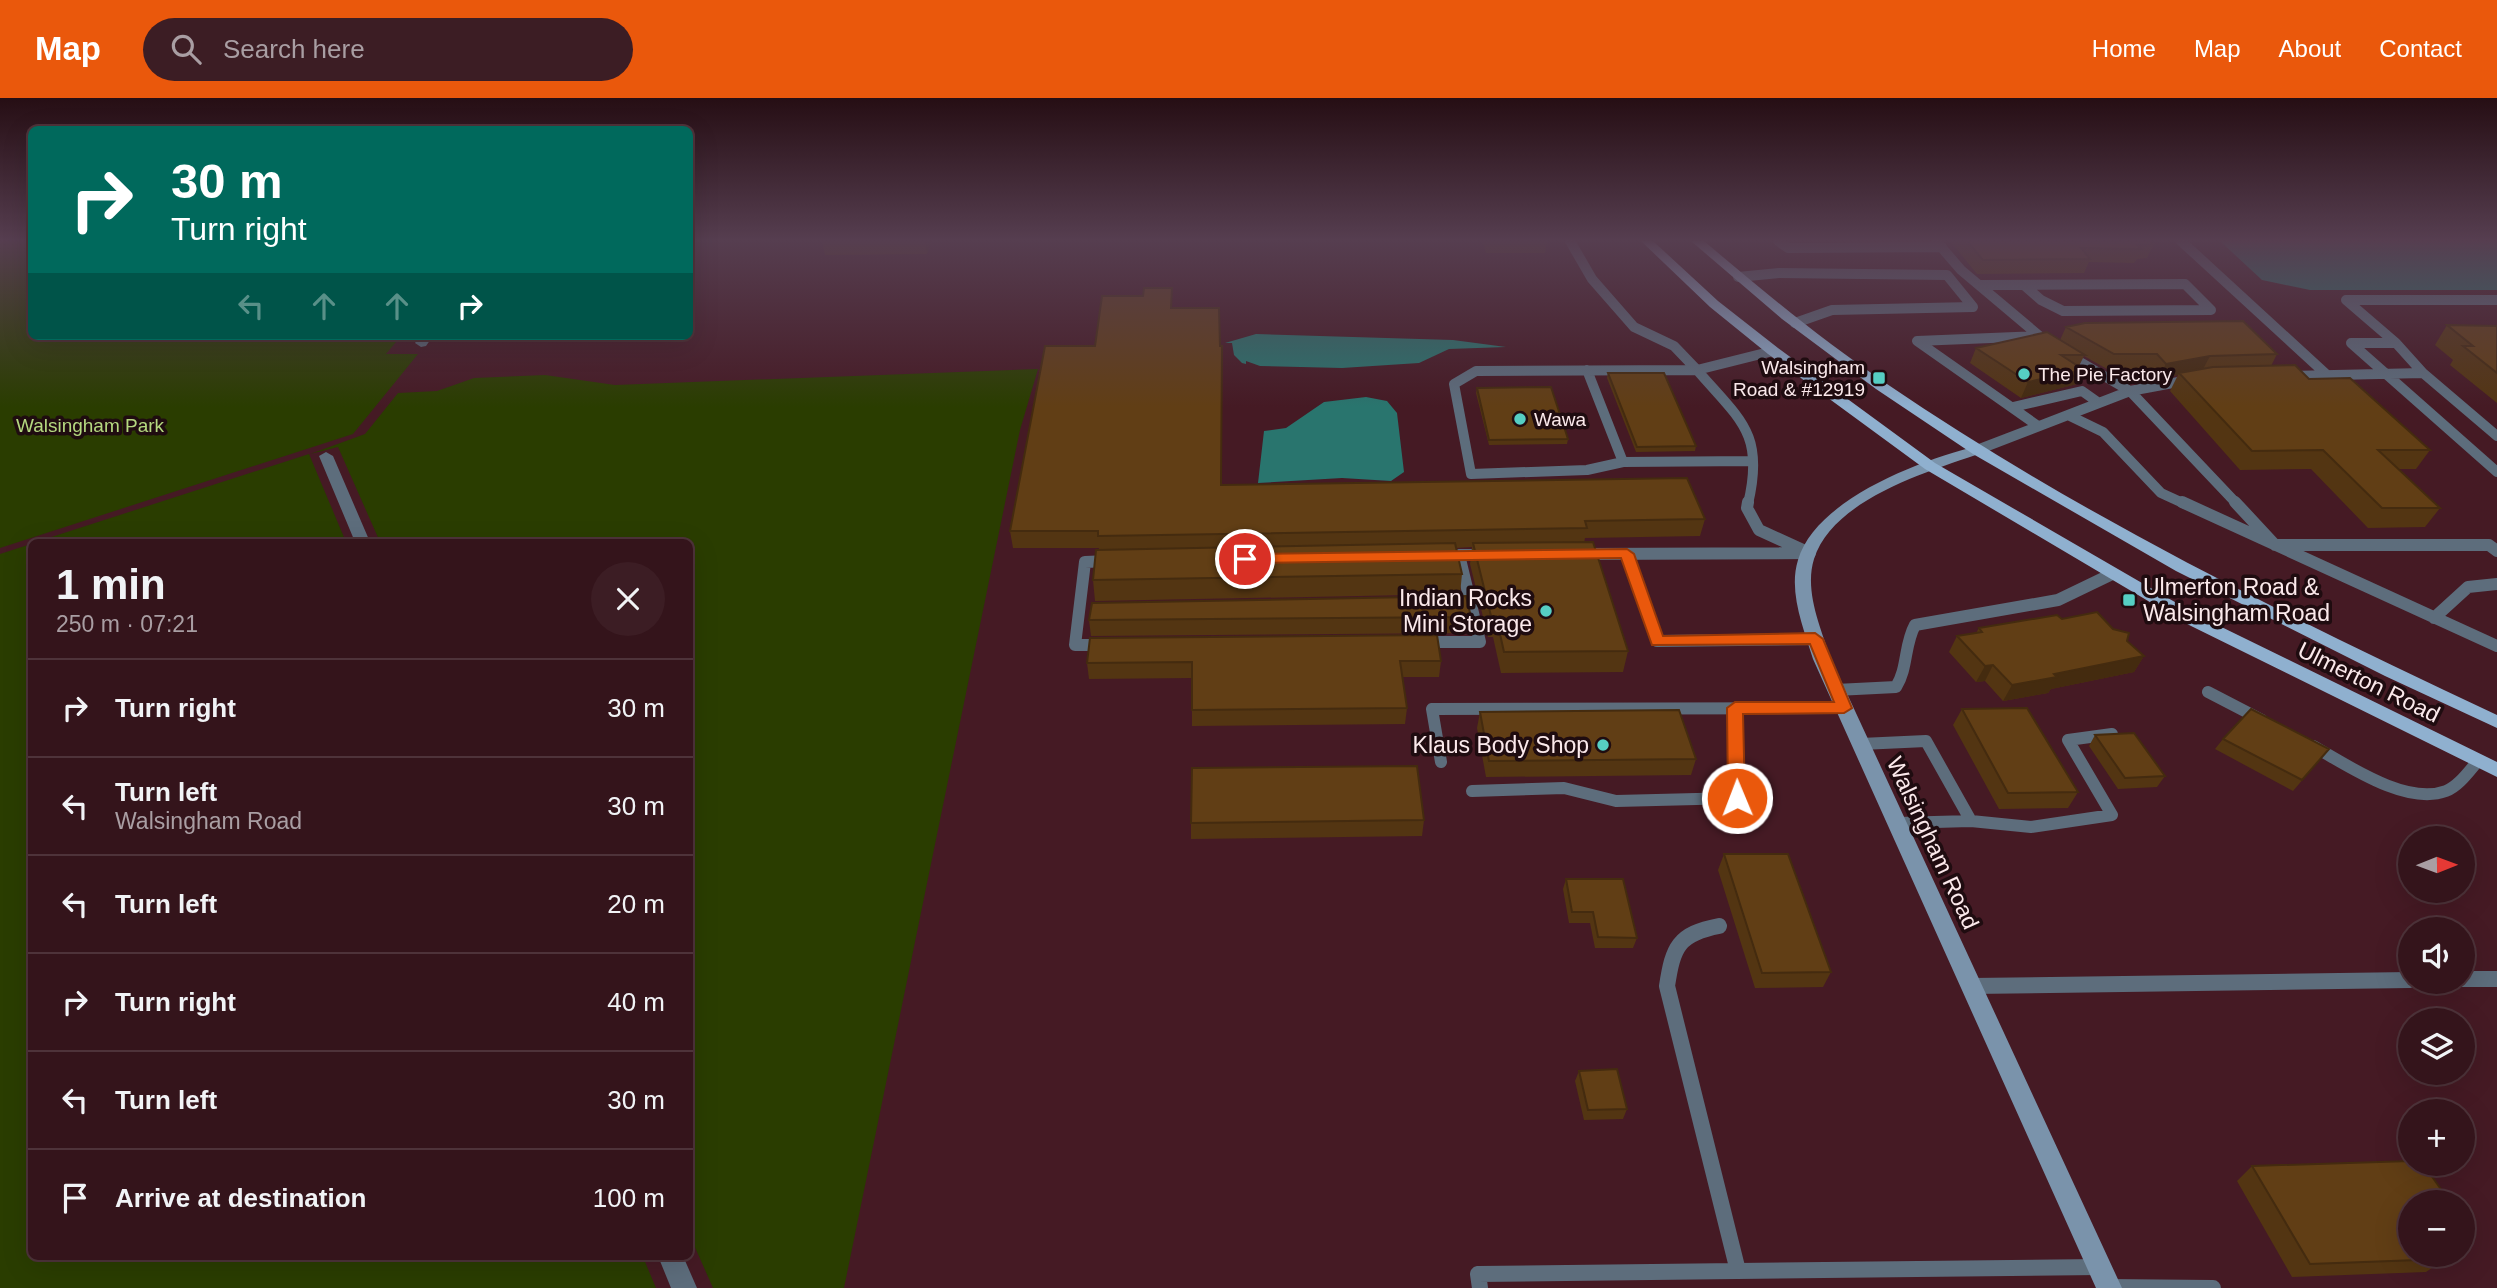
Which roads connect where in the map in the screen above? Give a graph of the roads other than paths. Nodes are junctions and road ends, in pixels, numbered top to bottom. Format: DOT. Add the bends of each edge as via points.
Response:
graph roads {
  1 [pos="1607,297"];
  2 [pos="1706,297"];
  3 [pos="1762,297"];
  4 [pos="1965,297"];
  5 [pos="2037,297"];
  6 [pos="2198,297"];
  7 [pos="2242,297"];
  8 [pos="1995,298"];
  9 [pos="1968,300"];
  10 [pos="2497,300"];
  11 [pos="1795,323"];
  12 [pos="2039,336"];
  13 [pos="2396,343"];
  14 [pos="1773,351"];
  15 [pos="1587,370"];
  16 [pos="1697,370"];
  17 [pos="2423,373"];
  18 [pos="2385,374"];
  19 [pos="2327,375"];
  20 [pos="2285,376"];
  21 [pos="2202,378"];
  22 [pos="2130,391"];
  23 [pos="2099,403"];
  24 [pos="2012,407"];
  25 [pos="2068,415"];
  26 [pos="2038,426"];
  27 [pos="2497,436"];
  28 [pos="1977,450"];
  29 [pos="326,456"];
  30 [pos="1753,461"];
  31 [pos="1623,462"];
  32 [pos="1930,466"];
  33 [pos="2497,472"];
  34 [pos="362,539"];
  35 [pos="2275,545"];
  36 [pos="2497,551"];
  37 [pos="1810,553"];
  38 [pos="1571,554"];
  39 [pos="1627,554"];
  40 [pos="1446,555"];
  41 [pos="1460,555"];
  42 [pos="1501,555"];
  43 [pos="1126,561"];
  44 [pos="2112,574"];
  45 [pos="2497,584"];
  46 [pos="1471,603"];
  47 [pos="1457,604"];
  48 [pos="1093,609"];
  49 [pos="1079,610"];
  50 [pos="2434,618"];
  51 [pos="1815,639"];
  52 [pos="1410,642"];
  53 [pos="1117,645"];
  54 [pos="2497,646"];
  55 [pos="2208,692"];
  56 [pos="1840,699"];
  57 [pos="1735,708"];
  58 [pos="2497,722"];
  59 [pos="2278,728"];
  60 [pos="2112,734"];
  61 [pos="2301,740"];
  62 [pos="1861,744"];
  63 [pos="2478,761"];
  64 [pos="1441,762"];
  65 [pos="2497,770"];
  66 [pos="1472,791"];
  67 [pos="1971,821"];
  68 [pos="1897,823"];
  69 [pos="1719,926"];
  70 [pos="2475,979"];
  71 [pos="2497,979"];
  72 [pos="2398,980"];
  73 [pos="1971,986"];
  74 [pos="672,1260"];
  75 [pos="2099,1268"];
  76 [pos="1738,1271"];
  77 [pos="684,1288"];
  78 [pos="1480,1288"];
  79 [pos="2109,1288"];
  80 [pos="2213,1288"];
  1 -- 16 [label="lane" via="1634,327 1674,346"];
  2 -- 14 [label="main road"];
  3 -- 11 [label="main road"];
  4 -- 9 [label="lane"];
  5 -- 6 [label="lane" via="2063,311 2211,310"];
  7 -- 19 [label="lane"];
  8 -- 9 [label="lane"];
  8 -- 12 [label="lane"];
  9 -- 11 [label="lane" via="1973,307 1832,310"];
  10 -- 13 [label="lane" via="2346,300"];
  11 -- 28 [label="main road"];
  12 -- 22 [label="lane"];
  12 -- 24 [label="lane" via="1917,341"];
  13 -- 17 [label="lane"];
  13 -- 18 [label="lane" via="2351,343"];
  14 -- 16 [label="lane"];
  14 -- 32 [label="main road"];
  15 -- 16 [label="lane"];
  15 -- 31 [label="lane"];
  15 -- 31 [label="lane" via="1476,371 1454,384 1471,474 1587,470"];
  16 -- 30 [label="lane" via="1752,442"];
  17 -- 18 [label="lane"];
  17 -- 27 [label="lane"];
  18 -- 19 [label="lane"];
  18 -- 33 [label="lane"];
  19 -- 20 [label="lane"];
  21 -- 22 [label="lane"];
  22 -- 23 [label="lane"];
  22 -- 35 [label="lane"];
  23 -- 24 [label="lane" via="2081,391"];
  23 -- 25 [label="lane"];
  24 -- 26 [label="lane"];
  25 -- 26 [label="lane"];
  25 -- 35 [label="lane" via="2103,432 2161,493"];
  26 -- 28 [label="lane"];
  28 -- 32 [label="street, Walsingham Road"];
  28 -- 58 [label="main road, Ulmerton Road" via="2125,536 2293,625"];
  29 -- 34 [label="street"];
  30 -- 31 [label="lane"];
  30 -- 37 [label="lane" via="1747,508 1759,530"];
  32 -- 37 [label="street, Walsingham Road" via="1850,504 1822,530"];
  32 -- 44 [label="main road, Ulmerton Road"];
  35 -- 36 [label="lane" via="2489,545"];
  35 -- 50 [label="lane"];
  37 -- 39 [label="lane"];
  37 -- 51 [label="street, Walsingham Road" via="1805,562 1804,601"];
  38 -- 39 [label="lane"];
  39 -- 51 [label="lane" via="1657,641"];
  40 -- 41 [label="lane"];
  41 -- 42 [label="lane"];
  41 -- 46 [label="lane"];
  43 -- 49 [label="lane" via="1085,562"];
  44 -- 56 [label="lane" via="2058,600 1915,625 1907,635 1903,679 1896,687"];
  44 -- 63 [label="main road, Ulmerton Road" via="2193,620"];
  45 -- 50 [label="lane" via="2468,587"];
  46 -- 47 [label="lane"];
  46 -- 52 [label="lane" via="1480,642"];
  48 -- 49 [label="lane"];
  49 -- 53 [label="lane" via="1075,645"];
  50 -- 54 [label="lane"];
  51 -- 56 [label="street, Walsingham Road"];
  55 -- 59 [label="lane"];
  56 -- 57 [label="lane"];
  56 -- 62 [label="street, Walsingham Road"];
  57 -- 64 [label="lane" via="1432,709"];
  57 -- 66 [label="lane" via="1737,798 1616,801 1564,789"];
  60 -- 67 [label="lane" via="2068,740 2112,815 2031,827"];
  61 -- 63 [label="lane" via="2400,791 2446,791"];
  62 -- 67 [label="lane" via="1926,741"];
  62 -- 68 [label="street, Walsingham Road"];
  63 -- 65 [label="main road, Ulmerton Road"];
  67 -- 68 [label="lane"];
  68 -- 73 [label="street, Walsingham Road"];
  69 -- 76 [label="lane" via="1694,930 1678,943 1667,986"];
  70 -- 71 [label="lane"];
  72 -- 73 [label="lane"];
  73 -- 75 [label="street, Walsingham Road"];
  74 -- 77 [label="street"];
  75 -- 76 [label="lane"];
  75 -- 79 [label="street, Walsingham Road"];
  76 -- 78 [label="lane" via="1478,1274"];
  79 -- 80 [label="lane"];
}
